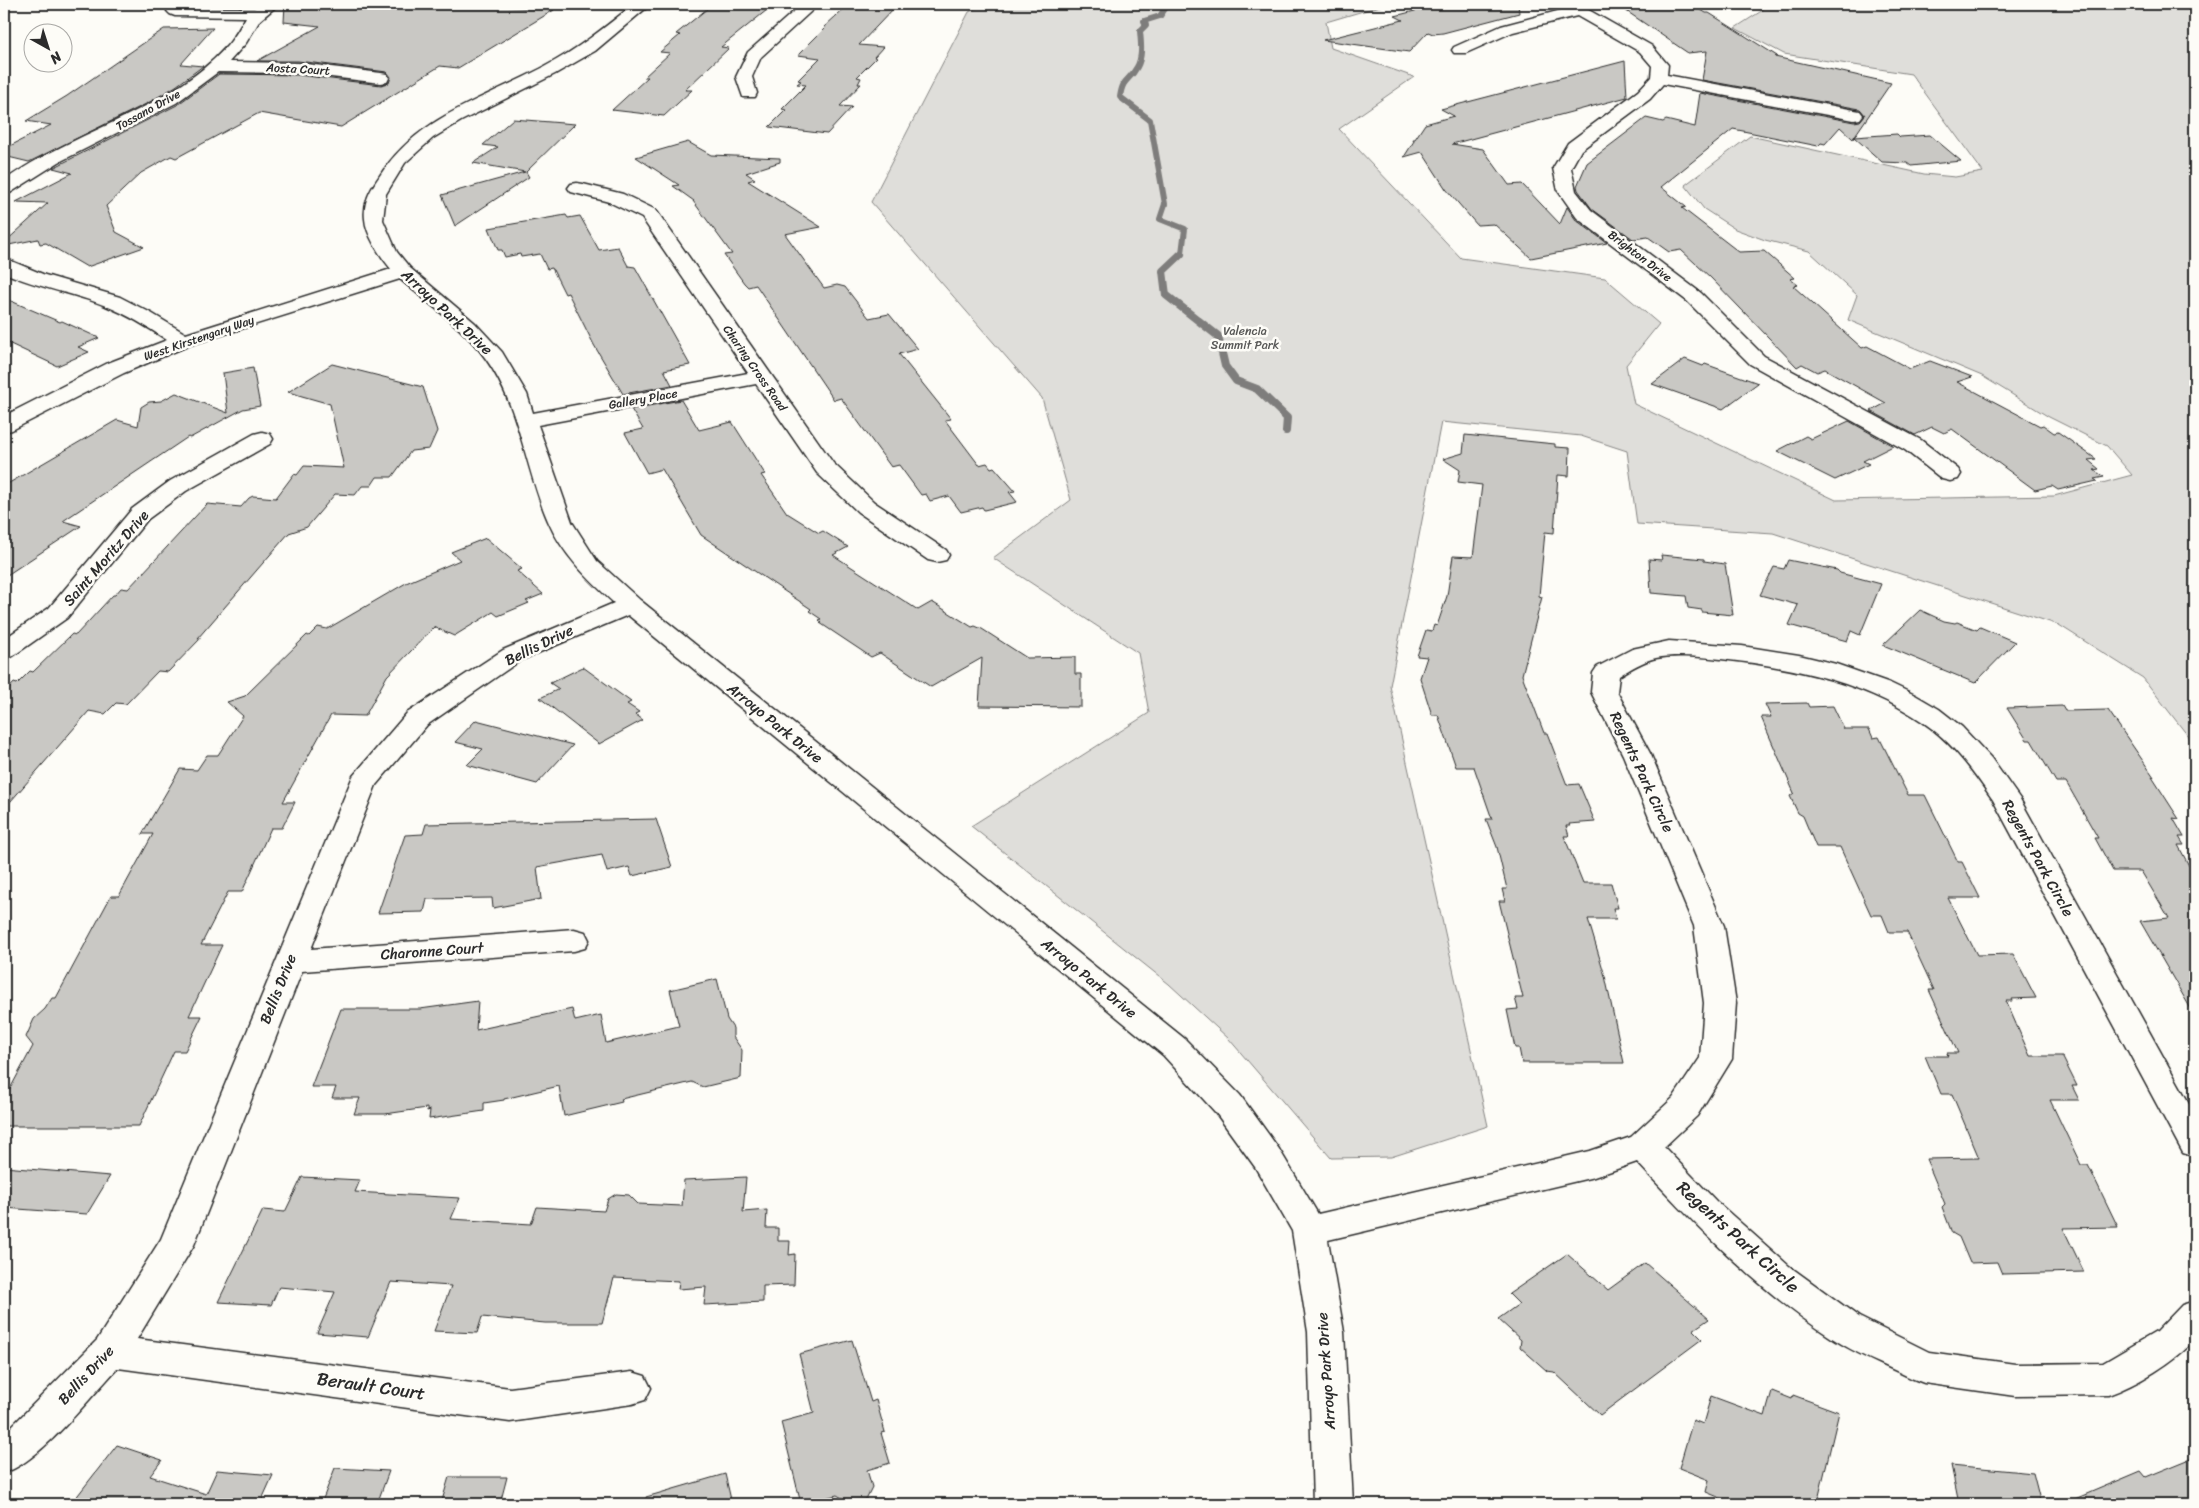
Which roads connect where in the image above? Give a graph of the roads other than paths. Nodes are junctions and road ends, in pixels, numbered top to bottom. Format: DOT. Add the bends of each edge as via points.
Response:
graph roads {
  1 [pos="271,4"];
  2 [pos="621,4"];
  3 [pos="811,4"];
  4 [pos="642,5"];
  5 [pos="1573,7"];
  6 [pos="175,11"];
  7 [pos="256,13"];
  8 [pos="1460,50"];
  9 [pos="215,67"];
  10 [pos="381,78"];
  11 [pos="1660,78"];
  12 [pos="749,93"];
  13 [pos="1854,115"];
  14 [pos="577,188"];
  15 [pos="4,189"];
  16 [pos="4,264"];
  17 [pos="403,272"];
  18 [pos="183,341"];
  19 [pos="761,377"];
  20 [pos="525,421"];
  21 [pos="4,425"];
  22 [pos="262,439"];
  23 [pos="1950,474"];
  24 [pos="937,555"];
  25 [pos="631,605"];
  26 [pos="4,651"];
  27 [pos="574,940"];
  28 [pos="290,961"];
  29 [pos="2195,1144"];
  30 [pos="1643,1146"];
  31 [pos="1309,1230"];
  32 [pos="2195,1316"];
  33 [pos="110,1351"];
  34 [pos="632,1388"];
  35 [pos="4,1456"];
  36 [pos="1333,1504"];
  1 -- 7 [label="street, Tossano Drive"];
  2 -- 4 [label="street"];
  3 -- 12 [label="street" via="754,55 744,77"];
  4 -- 17 [label="street, Arroyo Park Drive" via="589,48 455,117 427,134 398,160 377,194 374,220 388,253"];
  5 -- 8 [label="street" via="1507,29"];
  5 -- 11 [label="street" via="1646,49 1660,65"];
  6 -- 7 [label="street"];
  7 -- 9 [label="street, Tossano Drive" via="240,40"];
  9 -- 10 [label="street, Aosta Court" via="298,68"];
  9 -- 15 [label="street, Tossano Drive" via="172,98 113,130 52,157"];
  11 -- 13 [label="street"];
  11 -- 23 [label="street, Brighton Drive" via="1644,95 1574,147 1562,168 1567,191 1584,214 1694,297 1757,360 1913,445"];
  14 -- 19 [label="street, Charing Cross Road" via="616,198 649,214"];
  16 -- 18 [label="street" via="37,278 104,298"];
  17 -- 18 [label="street, West Kirstengary Way"];
  17 -- 20 [label="street, Arroyo Park Drive" via="496,356 516,394"];
  18 -- 21 [label="street, West Kirstengary Way" via="116,368"];
  19 -- 20 [label="street, Gallery Place"];
  19 -- 24 [label="street, Charing Cross Road" via="826,468 866,507"];
  20 -- 25 [label="street, Arroyo Park Drive" via="560,522 588,566"];
  22 -- 26 [label="street, Saint Moritz Drive" via="178,486 140,514 58,613"];
  25 -- 28 [label="street, Bellis Drive" via="512,655 417,719 363,782"];
  25 -- 31 [label="street, Arroyo Park Drive" via="1174,1047 1228,1104 1267,1158"];
  27 -- 28 [label="street, Charonne Court"];
  28 -- 33 [label="street, Bellis Drive" via="176,1245"];
  29 -- 30 [label="street, Regents Park Circle" via="2006,798 1962,741 1924,712 1870,684 1797,662 1690,649 1655,651 1627,660 1606,673 1604,692 1637,755 1709,926 1720,1004 1716,1059 1685,1108"];
  30 -- 31 [label="street, Regents Park Circle" via="1594,1164"];
  30 -- 32 [label="street, Regents Park Circle" via="1704,1211 1776,1276 1846,1328 1924,1367 2015,1380 2108,1379 2169,1343"];
  31 -- 36 [label="street, Arroyo Park Drive" via="1326,1332"];
  33 -- 34 [label="street, Berault Court" via="510,1405"];
  33 -- 35 [label="street, Bellis Drive" via="24,1441"];
}
